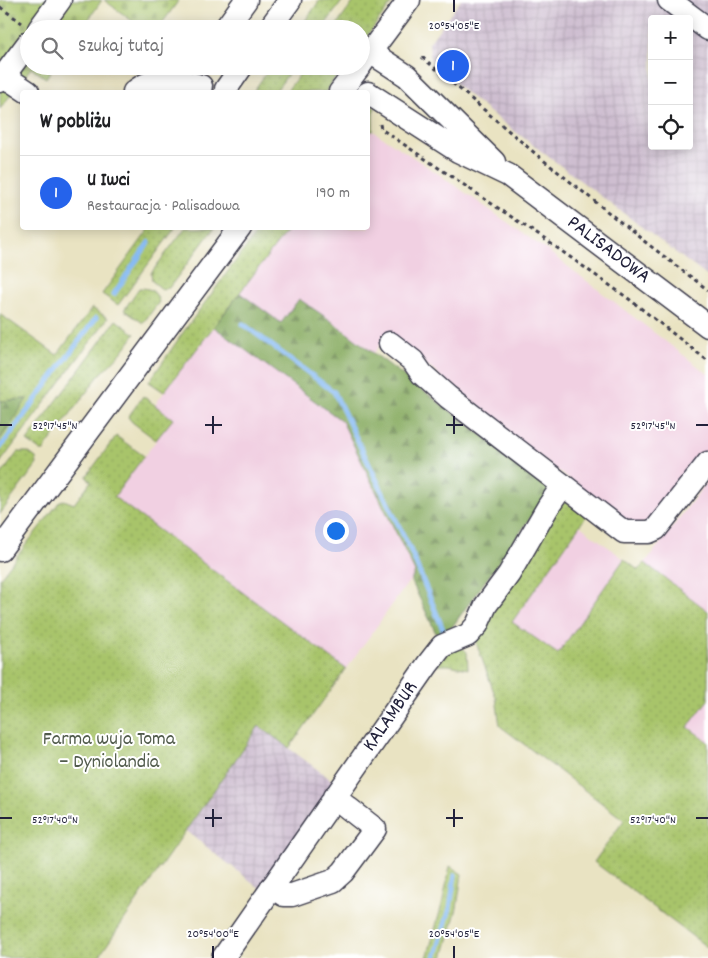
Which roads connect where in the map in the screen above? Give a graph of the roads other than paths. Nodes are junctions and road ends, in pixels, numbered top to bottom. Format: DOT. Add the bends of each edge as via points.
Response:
graph roads {
  1 [pos="60,0"];
  2 [pos="246,0"];
  3 [pos="290,0"];
  4 [pos="409,0"];
  5 [pos="669,0"];
  6 [pos="45,20"];
  7 [pos="232,20"];
  8 [pos="276,20"];
  9 [pos="708,29"];
  10 [pos="20,54"];
  11 [pos="370,60"];
  12 [pos="236,75"];
  13 [pos="359,77"];
  14 [pos="2,78"];
  15 [pos="202,82"];
  16 [pos="24,90"];
  17 [pos="137,90"];
  18 [pos="226,90"];
  19 [pos="508,175"];
  20 [pos="239,230"];
  21 [pos="708,326"];
  22 [pos="390,343"];
  23 [pos="708,463"];
  24 [pos="563,485"];
  25 [pos="0,550"];
  26 [pos="334,797"];
  27 [pos="272,887"];
  28 [pos="223,958"];
  1 -- 6 [label="street"];
  2 -- 7 [label="street"];
  3 -- 8 [label="street"];
  4 -- 11 [label="street"];
  5 -- 9 [label="street"];
  10 -- 14 [label="street"];
  12 -- 18 [label="street"];
  13 -- 19 [label="street, PALISADOWA" via="458,151"];
  13 -- 19 [label="street, PALISADOWA" via="407,76"];
  14 -- 16 [label="street"];
  15 -- 17 [label="street" via="162,80 150,82"];
  19 -- 21 [label="street, PALISADOWA"];
  20 -- 25 [label="street"];
  22 -- 24 [label="street" via="413,361 448,398"];
  23 -- 24 [label="street" via="656,528 648,532 624,532"];
  24 -- 26 [label="street, KALAMBUR" via="477,625 468,635 442,646"];
  26 -- 27 [label="street, KALAMBUR"];
  26 -- 27 [label="street" via="375,829 333,881 292,895 284,895"];
  27 -- 28 [label="street, KALAMBUR"];
}
